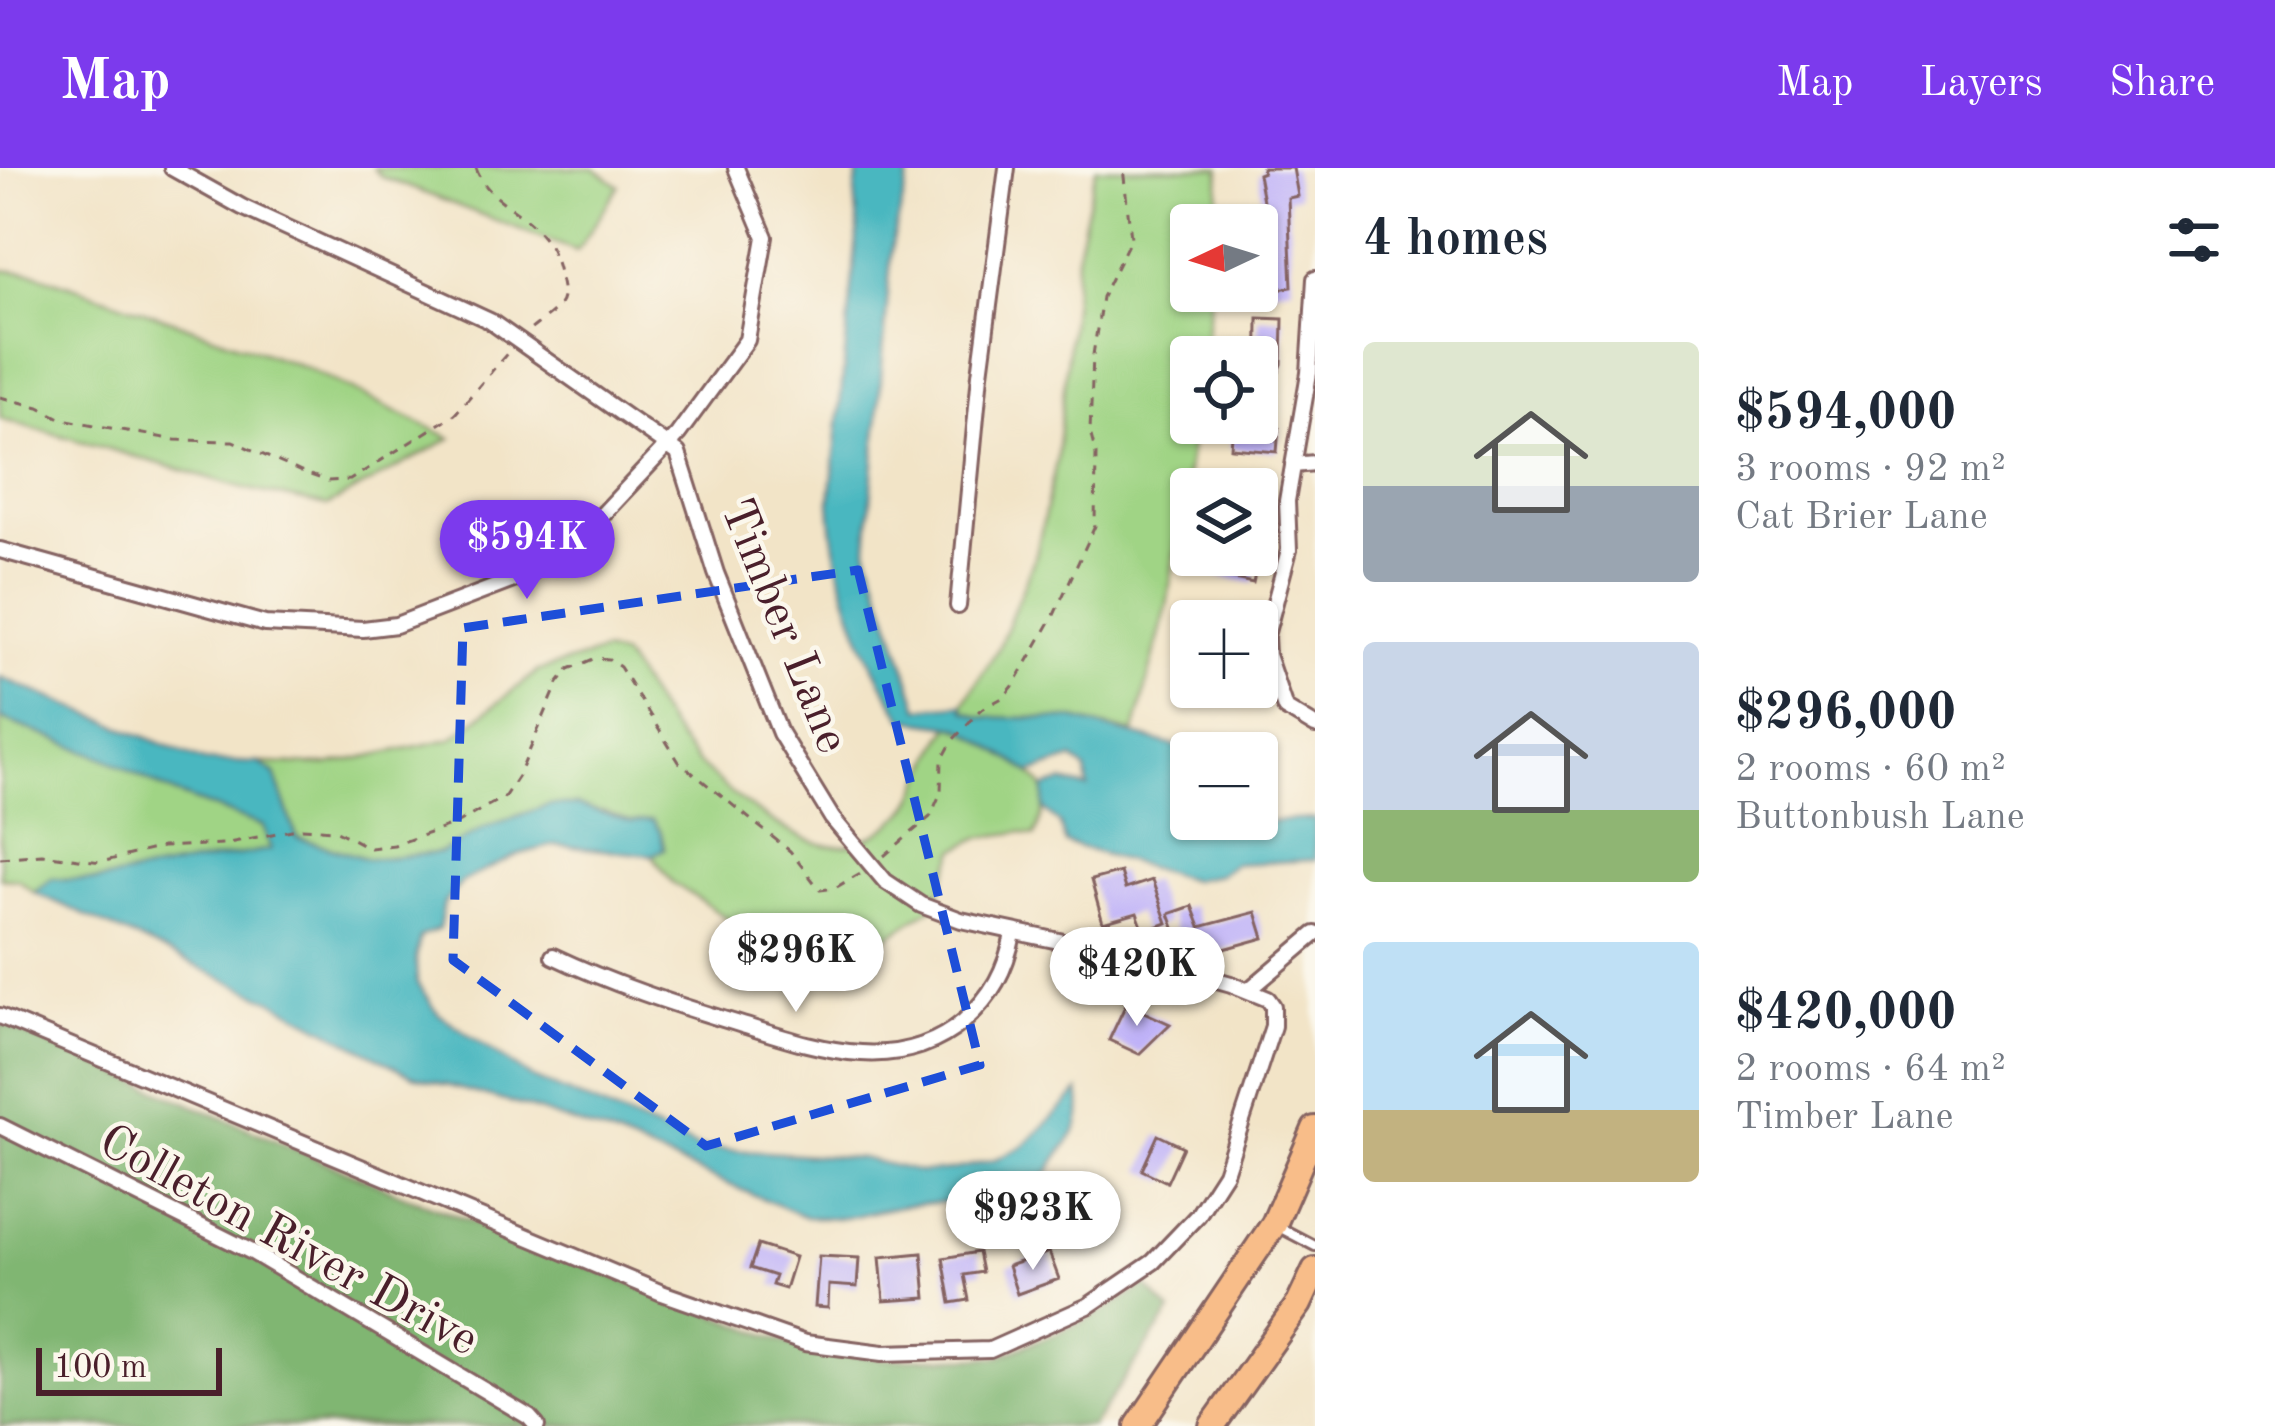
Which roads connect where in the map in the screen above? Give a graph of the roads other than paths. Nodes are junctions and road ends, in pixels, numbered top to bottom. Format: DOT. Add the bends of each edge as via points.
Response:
graph roads {
  1 [pos="172,168"];
  2 [pos="736,168"];
  3 [pos="1007,168"];
  4 [pos="1315,279"];
  5 [pos="1310,373"];
  6 [pos="1315,395"];
  7 [pos="667,446"];
  8 [pos="1315,463"];
  9 [pos="1293,465"];
  10 [pos="0,550"];
  11 [pos="958,606"];
  12 [pos="1315,726"];
  13 [pos="1013,934"];
  14 [pos="1315,934"];
  15 [pos="553,956"];
  16 [pos="1249,990"];
  17 [pos="0,1016"];
  18 [pos="0,1126"];
  19 [pos="1315,1129"];
  20 [pos="1274,1224"];
  21 [pos="1315,1246"];
  22 [pos="1315,1270"];
  23 [pos="537,1426"];
  24 [pos="1138,1426"];
  25 [pos="1212,1426"];
  1 -- 7 [label="street, Timber Lane" via="461,306"];
  2 -- 7 [label="street" via="765,237 751,327"];
  3 -- 11 [label="street"];
  4 -- 5 [label="street"];
  5 -- 6 [label="street"];
  5 -- 9 [label="street"];
  7 -- 10 [label="street" via="544,565 382,628 265,625"];
  7 -- 13 [label="street, Timber Lane" via="682,462 780,734 832,818 885,881 921,905"];
  8 -- 9 [label="street"];
  9 -- 12 [label="street" via="1289,550 1267,655 1285,708"];
  13 -- 15 [label="street" via="1001,976 973,1013 931,1042 883,1055 793,1040 624,988"];
  13 -- 16 [label="street, Timber Lane"];
  14 -- 16 [label="street"];
  16 -- 17 [label="street" via="1268,999 1273,1026 1231,1160 1198,1216 1153,1262 1088,1306 1004,1346 966,1353 883,1353 771,1333"];
  18 -- 23 [label="street, Colleton River Drive" via="253,1252"];
  19 -- 20 [label="highway"];
  20 -- 21 [label="lane"];
  20 -- 24 [label="highway"];
  22 -- 25 [label="highway"];
}
